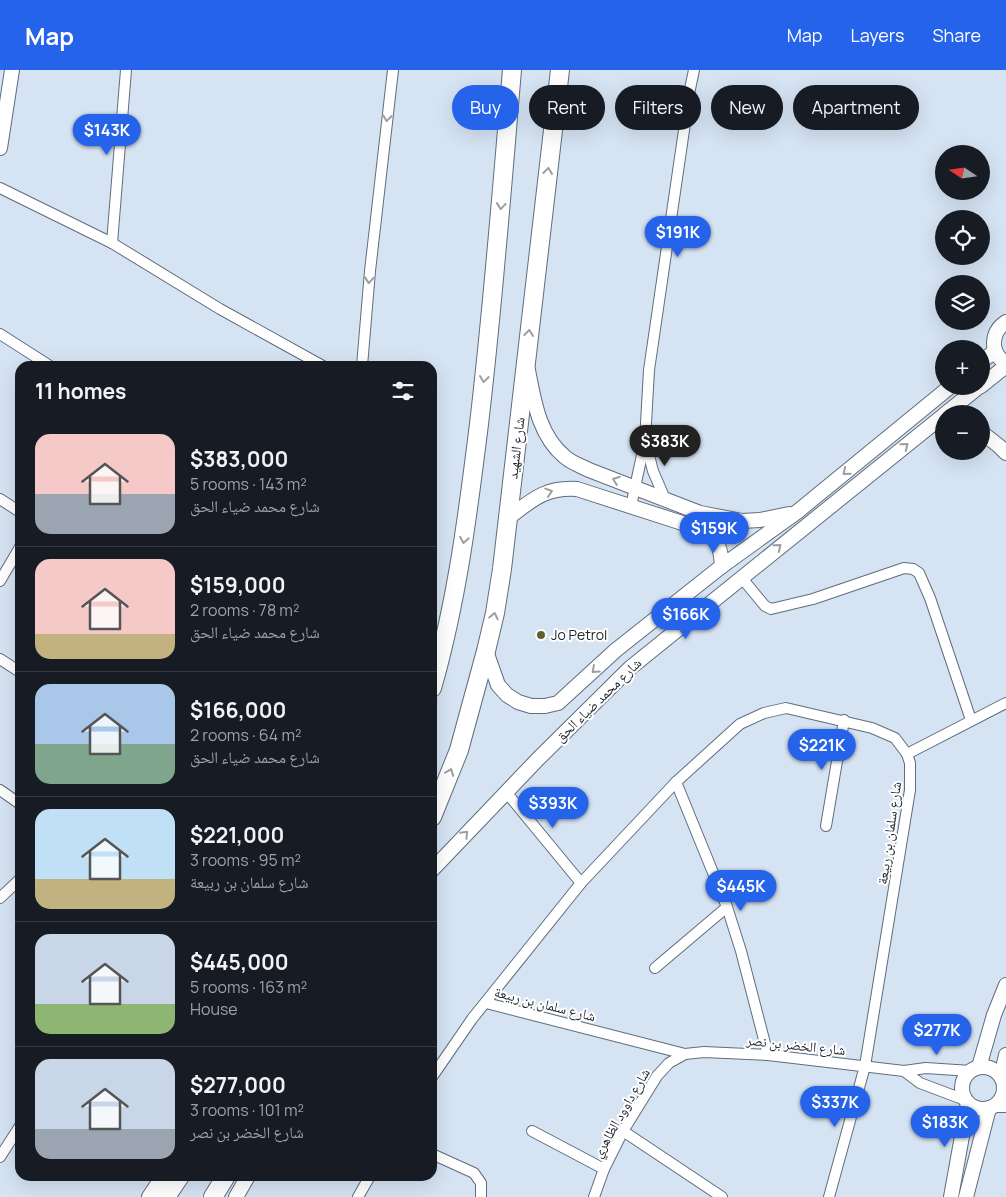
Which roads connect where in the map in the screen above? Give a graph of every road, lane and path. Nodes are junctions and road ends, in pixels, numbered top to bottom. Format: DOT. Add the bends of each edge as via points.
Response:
graph roads {
  1 [pos="12,70"];
  2 [pos="126,70"];
  3 [pos="393,70"];
  4 [pos="512,70"];
  5 [pos="560,70"];
  6 [pos="694,70"];
  7 [pos="2,124"];
  8 [pos="0,148"];
  9 [pos="0,188"];
  10 [pos="112,244"];
  11 [pos="1006,318"];
  12 [pos="0,334"];
  13 [pos="995,350"];
  14 [pos="990,354"];
  15 [pos="526,359"];
  16 [pos="42,361"];
  17 [pos="315,361"];
  18 [pos="362,361"];
  19 [pos="1006,365"];
  20 [pos="990,378"];
  21 [pos="940,395"];
  22 [pos="970,395"];
  23 [pos="958,405"];
  24 [pos="923,410"];
  25 [pos="935,415"];
  26 [pos="935,424"];
  27 [pos="990,439"];
  28 [pos="645,441"];
  29 [pos="1006,453"];
  30 [pos="635,488"];
  31 [pos="0,498"];
  32 [pos="665,499"];
  33 [pos="631,506"];
  34 [pos="15,508"];
  35 [pos="797,512"];
  36 [pos="508,518"];
  37 [pos="15,556"];
  38 [pos="722,566"];
  39 [pos="741,577"];
  40 [pos="0,581"];
  41 [pos="616,650"];
  42 [pos="486,651"];
  43 [pos="0,659"];
  44 [pos="630,668"];
  45 [pos="15,669"];
  46 [pos="437,670"];
  47 [pos="1006,703"];
  48 [pos="844,720"];
  49 [pos="971,720"];
  50 [pos="907,754"];
  51 [pos="676,782"];
  52 [pos="0,790"];
  53 [pos="506,792"];
  54 [pos="15,800"];
  55 [pos="437,804"];
  56 [pos="826,826"];
  57 [pos="437,865"];
  58 [pos="15,883"];
  59 [pos="581,883"];
  60 [pos="0,898"];
  61 [pos="727,907"];
  62 [pos="654,968"];
  63 [pos="1006,985"];
  64 [pos="486,1003"];
  65 [pos="685,1054"];
  66 [pos="768,1055"];
  67 [pos="1006,1055"];
  68 [pos="865,1066"];
  69 [pos="975,1069"];
  70 [pos="437,1070"];
  71 [pos="904,1071"];
  72 [pos="1003,1080"];
  73 [pos="967,1102"];
  74 [pos="996,1108"];
  75 [pos="623,1131"];
  76 [pos="532,1132"];
  77 [pos="15,1134"];
  78 [pos="437,1156"];
  79 [pos="0,1157"];
  80 [pos="604,1169"];
  81 [pos="160,1181"];
  82 [pos="177,1181"];
  83 [pos="223,1181"];
  84 [pos="245,1181"];
  85 [pos="367,1181"];
  86 [pos="149,1197"];
  87 [pos="166,1197"];
  88 [pos="213,1197"];
  89 [pos="236,1197"];
  90 [pos="358,1197"];
  91 [pos="481,1197"];
  92 [pos="594,1197"];
  93 [pos="722,1197"];
  94 [pos="829,1197"];
  95 [pos="951,1197"];
  96 [pos="966,1197"];
  1 -- 7 [label="main road"];
  2 -- 10 [label="street"];
  3 -- 18 [label="street, one-way"];
  4 -- 46 [label="highway, one-way" via="492,314 470,497 456,590"];
  15 -- 5 [label="highway, شارع الشهيد, one-way"];
  6 -- 28 [label="street" via="649,370"];
  7 -- 8 [label="main road"];
  9 -- 10 [label="street"];
  10 -- 17 [label="street"];
  11 -- 13 [label="main road" via="994,338"];
  12 -- 16 [label="street"];
  13 -- 14 [label="main road"];
  13 -- 19 [label="main road"];
  30 -- 15 [label="main road, one-way" via="589,470 565,457 555,446 538,418"];
  15 -- 36 [label="highway, شارع الشهيد"];
  19 -- 20 [label="main road, شارع محمد ضياء الحق"];
  21 -- 24 [label="main road, شارع محمد ضياء الحق"];
  22 -- 23 [label="main road, شارع محمد ضياء الحق"];
  24 -- 25 [label="main road"];
  24 -- 35 [label="main road, شارع محمد ضياء الحق, one-way"];
  39 -- 26 [label="main road, شارع محمد ضياء الحق, one-way"];
  27 -- 29 [label="main road"];
  28 -- 30 [label="street"];
  28 -- 32 [label="street"];
  30 -- 32 [label="main road"];
  30 -- 33 [label="street"];
  31 -- 34 [label="street"];
  32 -- 35 [label="main road" via="700,513 742,520 760,520"];
  36 -- 33 [label="main road, one-way" via="536,497 563,488 577,489"];
  33 -- 38 [label="main road" via="704,530 719,545"];
  35 -- 38 [label="main road, شارع محمد ضياء الحق"];
  42 -- 36 [label="highway, شارع الشهيد, one-way" via="501,578"];
  37 -- 40 [label="street"];
  38 -- 41 [label="main road, شارع محمد ضياء الحق"];
  39 -- 44 [label="main road, شارع محمد ضياء الحق"];
  39 -- 49 [label="street" via="771,609 813,599 904,568 913,569 919,573 930,598"];
  41 -- 42 [label="main road, شارع محمد ضياء الحق, one-way" via="558,703 545,706 531,706 507,695 498,685"];
  41 -- 44 [label="main road"];
  55 -- 42 [label="highway, شارع الشهيد, one-way" via="458,750"];
  43 -- 45 [label="street"];
  44 -- 53 [label="main road, شارع محمد ضياء الحق"];
  47 -- 49 [label="street"];
  48 -- 50 [label="street" via="895,738"];
  48 -- 51 [label="street" via="786,708 764,713 740,724"];
  48 -- 56 [label="street"];
  49 -- 50 [label="street"];
  50 -- 68 [label="street, شارع سلمان بن ربيعة" via="910,763 908,808"];
  51 -- 59 [label="street"];
  51 -- 61 [label="street"];
  52 -- 54 [label="street"];
  57 -- 53 [label="main road, شارع محمد ضياء الحق, one-way"];
  53 -- 59 [label="street"];
  58 -- 60 [label="street"];
  59 -- 64 [label="street"];
  61 -- 62 [label="street"];
  61 -- 66 [label="street"];
  63 -- 69 [label="main road"];
  64 -- 65 [label="street, شارع سلمان بن ربيعة"];
  64 -- 70 [label="street, شارع سلمان بن ربيعة"];
  65 -- 66 [label="street, شارع الخضر بن نصر"];
  65 -- 75 [label="street, شارع داوود الظاهري" via="669,1063 657,1076"];
  66 -- 68 [label="street, شارع الخضر بن نصر"];
  67 -- 72 [label="main road"];
  68 -- 71 [label="street, شارع الخضر بن نصر"];
  68 -- 94 [label="street, شارع سلمان بن ربيعة"];
  69 -- 71 [label="street, شارع الخضر بن نصر"];
  69 -- 72 [label="main road" via="995,1071"];
  69 -- 73 [label="main road" via="962,1084"];
  71 -- 73 [label="street, شارع الخضر بن نصر" via="920,1083"];
  72 -- 74 [label="main road" via="1002,1098"];
  73 -- 74 [label="main road" via="978,1109"];
  73 -- 95 [label="main road"];
  74 -- 96 [label="main road"];
  75 -- 80 [label="street, شارع داوود الظاهري"];
  75 -- 93 [label="street"];
  76 -- 80 [label="street"];
  77 -- 79 [label="street"];
  78 -- 91 [label="street" via="474,1173 481,1183"];
  80 -- 92 [label="street, شارع داوود الظاهري"];
  81 -- 86 [label="main road"];
  82 -- 87 [label="highway"];
  83 -- 88 [label="highway"];
  84 -- 89 [label="main road"];
  85 -- 90 [label="street"];
}
